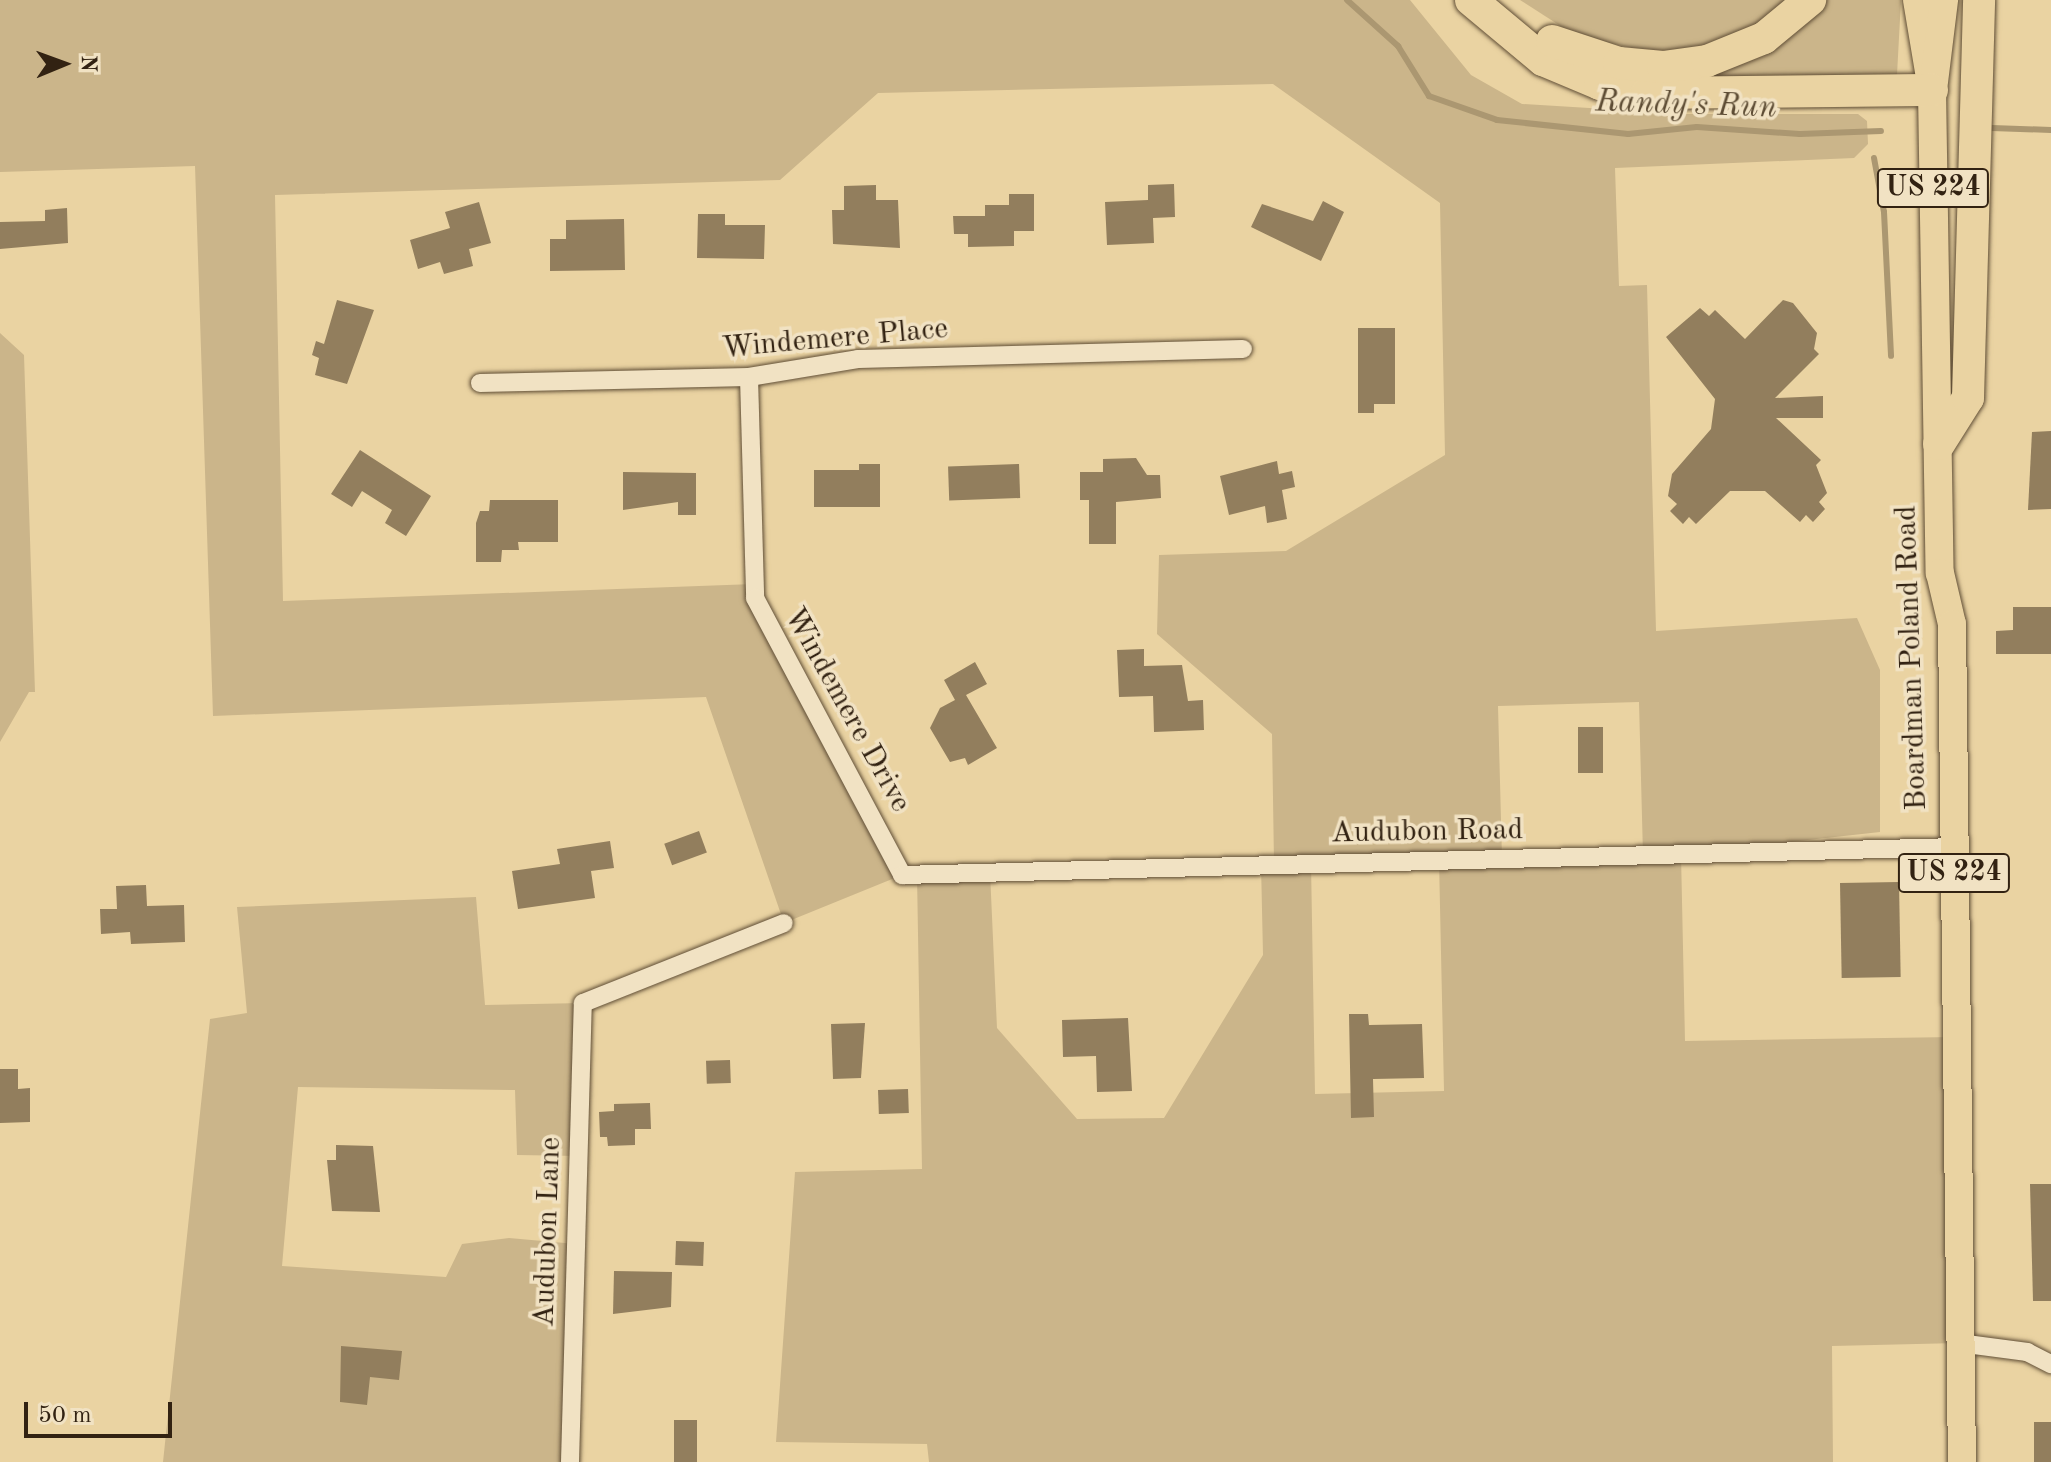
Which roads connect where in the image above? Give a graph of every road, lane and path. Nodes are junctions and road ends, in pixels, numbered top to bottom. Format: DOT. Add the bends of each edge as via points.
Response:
graph roads {
  1 [pos="1471,0"];
  2 [pos="1501,0"];
  3 [pos="1810,0"];
  4 [pos="1917,0"];
  5 [pos="1944,0"];
  6 [pos="1979,0"];
  7 [pos="1932,90"];
  8 [pos="1243,349"];
  9 [pos="749,377"];
  10 [pos="480,383"];
  11 [pos="1939,444"];
  12 [pos="1954,847"];
  13 [pos="902,875"];
  14 [pos="784,923"];
  15 [pos="1959,1343"];
  16 [pos="2051,1364"];
  17 [pos="570,1462"];
  18 [pos="1962,1462"];
  1 -- 7 [label="highway" via="1543,60 1600,84 1647,93"];
  2 -- 3 [label="highway" via="1535,32 1574,51 1663,67 1729,54 1788,22"];
  4 -- 7 [label="main road, Boardman Poland Road / US 224"];
  5 -- 7 [label="main road, Boardman Poland Road / US 224" via="1944,32"];
  6 -- 11 [label="highway" via="1968,398"];
  7 -- 11 [label="main road, Boardman Poland Road / US 224"];
  8 -- 9 [label="street, Windemere Place" via="858,359"];
  9 -- 10 [label="street, Windemere Place"];
  9 -- 13 [label="street, Windemere Drive" via="754,584 763,622 891,846"];
  11 -- 12 [label="main road, Boardman Poland Road / US 224" via="1940,573 1952,624"];
  12 -- 13 [label="street, Audubon Road"];
  12 -- 15 [label="main road, Boardman Poland Road / US 224"];
  14 -- 17 [label="street, Audubon Lane" via="583,1003"];
  15 -- 16 [label="street" via="2027,1352"];
  15 -- 18 [label="main road, Boardman Poland Road / US 224"];
}
